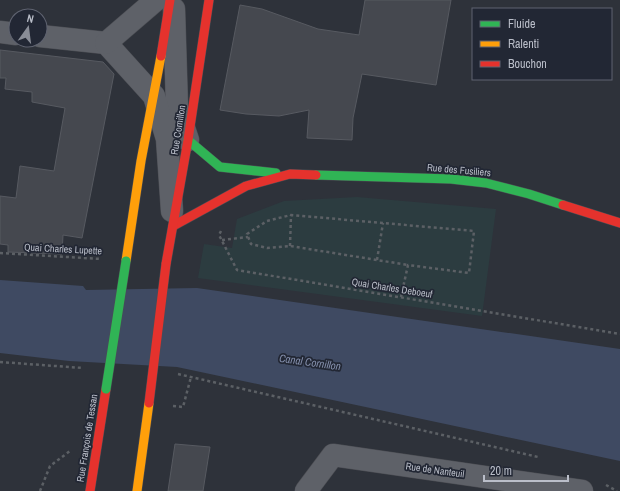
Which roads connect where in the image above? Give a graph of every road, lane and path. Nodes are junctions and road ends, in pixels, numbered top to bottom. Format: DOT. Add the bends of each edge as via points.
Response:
graph roads {
  1 [pos="156,0"];
  2 [pos="172,0"];
  3 [pos="209,0"];
  4 [pos="48,37"];
  5 [pos="106,43"];
  6 [pos="154,96"];
  7 [pos="188,140"];
  8 [pos="290,174"];
  9 [pos="221,200"];
  10 [pos="291,215"];
  11 [pos="383,223"];
  12 [pos="620,223"];
  13 [pos="172,226"];
  14 [pos="248,237"];
  15 [pos="222,240"];
  16 [pos="290,246"];
  17 [pos="0,253"];
  18 [pos="377,260"];
  19 [pos="126,261"];
  20 [pos="408,265"];
  21 [pos="402,297"];
  22 [pos="620,334"];
  23 [pos="176,374"];
  24 [pos="96,452"];
  25 [pos="541,457"];
  26 [pos="604,484"];
  27 [pos="40,491"];
  28 [pos="90,491"];
  29 [pos="136,491"];
  30 [pos="306,491"];
  31 [pos="582,491"];
  32 [pos="617,491"];
  1 -- 5 [label="street"];
  2 -- 6 [label="main road"];
  2 -- 7 [label="street" via="177,107"];
  3 -- 7 [label="main road, Rue Cornillon"];
  4 -- 5 [label="street"];
  5 -- 6 [label="street"];
  6 -- 13 [label="street" via="167,139"];
  6 -- 19 [label="main road"];
  7 -- 8 [label="main road, Rue des Fusiliers" via="220,167"];
  7 -- 13 [label="main road, Rue Cornillon"];
  8 -- 9 [label="main road, Rue des Fusiliers" via="246,186"];
  8 -- 12 [label="main road, Rue des Fusiliers" via="486,182"];
  9 -- 13 [label="main road, Rue des Fusiliers"];
  9 -- 15 [label="path" via="227,219 219,235"];
  10 -- 11 [label="path"];
  10 -- 14 [label="path" via="267,220 247,234"];
  10 -- 16 [label="path"];
  11 -- 18 [label="path"];
  11 -- 20 [label="path" via="474,232 468,273"];
  13 -- 29 [label="main road, Rue Cornillon, bridge"];
  14 -- 15 [label="path"];
  14 -- 16 [label="path" via="250,244 267,248"];
  15 -- 21 [label="path, Quai Charles Deboeuf" via="237,270"];
  16 -- 18 [label="path"];
  17 -- 19 [label="path, Quai Charles Lupette"];
  18 -- 20 [label="path"];
  19 -- 24 [label="main road, Rue François de Tessan, bridge"];
  20 -- 21 [label="path"];
  21 -- 22 [label="path, Quai Charles Deboeuf"];
  23 -- 25 [label="path"];
  24 -- 27 [label="path" via="72,449 50,466"];
  24 -- 28 [label="main road, Rue François de Tessan"];
  26 -- 32 [label="path"];
  30 -- 31 [label="street, Rue de Nanteuil" via="333,455"];
}
